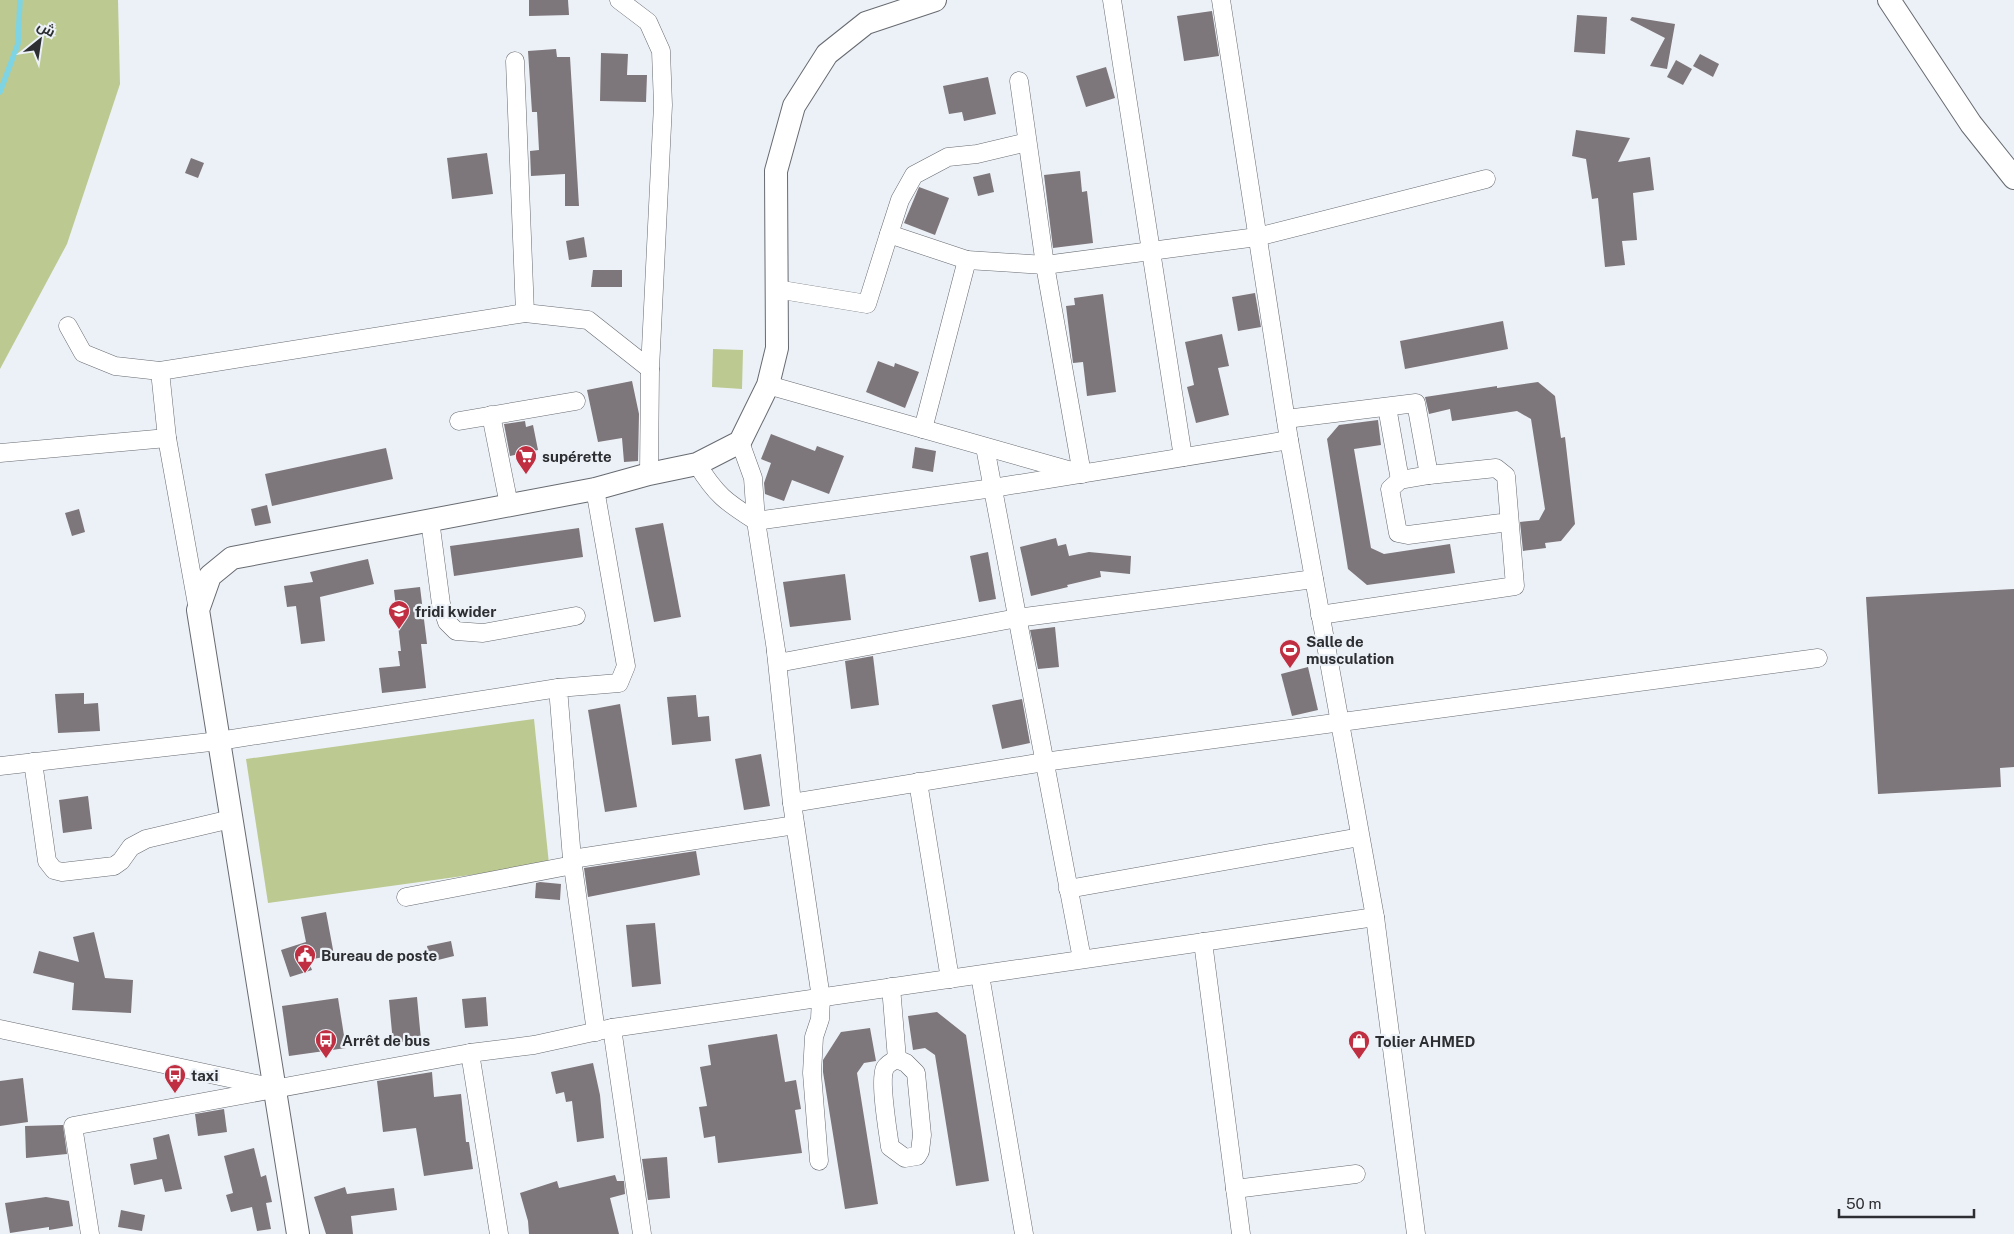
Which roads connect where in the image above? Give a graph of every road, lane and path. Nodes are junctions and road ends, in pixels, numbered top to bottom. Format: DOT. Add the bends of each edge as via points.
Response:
graph roads {
  1 [pos="619,0"];
  2 [pos="934,0"];
  3 [pos="1112,0"];
  4 [pos="1221,0"];
  5 [pos="1889,0"];
  6 [pos="515,61"];
  7 [pos="1019,81"];
  8 [pos="1026,142"];
  9 [pos="2014,178"];
  10 [pos="1486,179"];
  11 [pos="889,234"];
  12 [pos="1257,237"];
  13 [pos="1152,251"];
  14 [pos="967,260"];
  15 [pos="1045,266"];
  16 [pos="776,289"];
  17 [pos="525,313"];
  18 [pos="68,326"];
  19 [pos="650,369"];
  20 [pos="160,371"];
  21 [pos="768,385"];
  22 [pos="576,401"];
  23 [pos="1387,407"];
  24 [pos="491,416"];
  25 [pos="1286,418"];
  26 [pos="459,421"];
  27 [pos="923,429"];
  28 [pos="167,438"];
  29 [pos="1289,440"];
  30 [pos="740,442"];
  31 [pos="986,447"];
  32 [pos="0,453"];
  33 [pos="1183,457"];
  34 [pos="698,464"];
  35 [pos="649,474"];
  36 [pos="1082,474"];
  37 [pos="1430,475"];
  38 [pos="1400,480"];
  39 [pos="993,488"];
  40 [pos="595,489"];
  41 [pos="509,505"];
  42 [pos="430,520"];
  43 [pos="756,521"];
  44 [pos="1509,522"];
  45 [pos="1314,578"];
  46 [pos="198,610"];
  47 [pos="1320,615"];
  48 [pos="576,616"];
  49 [pos="1017,618"];
  50 [pos="776,649"];
  51 [pos="1818,658"];
  52 [pos="558,688"];
  53 [pos="1340,721"];
  54 [pos="219,741"];
  55 [pos="33,762"];
  56 [pos="1044,762"];
  57 [pos="0,766"];
  58 [pos="918,782"];
  59 [pos="792,803"];
  60 [pos="231,819"];
  61 [pos="795,825"];
  62 [pos="1360,836"];
  63 [pos="572,862"];
  64 [pos="1068,889"];
  65 [pos="406,897"];
  66 [pos="1375,916"];
  67 [pos="1203,942"];
  68 [pos="1082,959"];
  69 [pos="980,975"];
  70 [pos="950,979"];
  71 [pos="891,987"];
  72 [pos="821,998"];
  73 [pos="0,1029"];
  74 [pos="604,1030"];
  75 [pos="470,1053"];
  76 [pos="897,1059"];
  77 [pos="274,1088"];
  78 [pos="819,1161"];
  79 [pos="1356,1174"];
  80 [pos="1235,1189"];
  81 [pos="90,1234"];
  82 [pos="298,1234"];
  83 [pos="499,1234"];
  84 [pos="642,1234"];
  85 [pos="1024,1234"];
  86 [pos="1240,1234"];
  87 [pos="1416,1234"];
  1 -- 19 [label="street" via="648,22 661,51 663,105"];
  2 -- 16 [label="main road" via="866,23 827,54 794,106 776,171"];
  3 -- 13 [label="street"];
  4 -- 12 [label="street"];
  5 -- 9 [label="main road" via="1971,124"];
  6 -- 17 [label="street"];
  7 -- 8 [label="street"];
  8 -- 11 [label="street" via="978,154 948,157 914,176 900,200"];
  8 -- 15 [label="street"];
  10 -- 12 [label="street"];
  11 -- 14 [label="street"];
  11 -- 16 [label="street" via="867,304"];
  12 -- 13 [label="street"];
  12 -- 25 [label="street"];
  13 -- 15 [label="street"];
  13 -- 33 [label="street"];
  14 -- 15 [label="street"];
  14 -- 27 [label="street"];
  15 -- 36 [label="street"];
  16 -- 21 [label="main road" via="777,348"];
  17 -- 19 [label="street" via="588,320"];
  17 -- 20 [label="street"];
  18 -- 20 [label="street" via="83,353 115,366"];
  19 -- 35 [label="street"];
  20 -- 28 [label="street"];
  21 -- 27 [label="street"];
  21 -- 30 [label="main road"];
  22 -- 24 [label="street"];
  23 -- 25 [label="street"];
  23 -- 37 [label="street" via="1416,403"];
  23 -- 38 [label="street"];
  24 -- 26 [label="street"];
  24 -- 41 [label="street"];
  25 -- 29 [label="street"];
  27 -- 31 [label="street"];
  28 -- 32 [label="street"];
  28 -- 46 [label="street"];
  29 -- 33 [label="street"];
  29 -- 45 [label="street"];
  30 -- 34 [label="main road"];
  30 -- 43 [label="street" via="753,478"];
  31 -- 36 [label="street"];
  31 -- 39 [label="street"];
  33 -- 36 [label="street"];
  34 -- 35 [label="main road"];
  34 -- 43 [label="street" via="709,484 726,502"];
  35 -- 40 [label="main road"];
  36 -- 39 [label="street"];
  37 -- 38 [label="street"];
  37 -- 44 [label="street" via="1496,468 1506,476"];
  38 -- 44 [label="street" via="1390,488 1398,534"];
  39 -- 43 [label="street"];
  39 -- 49 [label="street"];
  40 -- 41 [label="main road"];
  40 -- 52 [label="street" via="626,666 619,684"];
  41 -- 42 [label="main road"];
  42 -- 46 [label="main road" via="232,558 210,576"];
  42 -- 48 [label="street" via="446,622 456,631 482,633"];
  43 -- 50 [label="street"];
  44 -- 47 [label="street" via="1515,586"];
  45 -- 47 [label="street"];
  45 -- 49 [label="street"];
  46 -- 54 [label="main road"];
  47 -- 53 [label="street"];
  49 -- 50 [label="street" via="778,663"];
  49 -- 56 [label="street"];
  50 -- 59 [label="street"];
  51 -- 53 [label="street"];
  52 -- 54 [label="street"];
  52 -- 63 [label="street"];
  53 -- 56 [label="street"];
  53 -- 62 [label="street"];
  54 -- 55 [label="street"];
  54 -- 60 [label="main road"];
  55 -- 57 [label="street"];
  55 -- 60 [label="street" via="47,861 54,870 62,872 114,866 131,847 146,839"];
  56 -- 58 [label="street"];
  56 -- 64 [label="street"];
  58 -- 59 [label="street"];
  58 -- 70 [label="street"];
  59 -- 61 [label="street"];
  60 -- 77 [label="main road"];
  61 -- 63 [label="street"];
  61 -- 72 [label="street"];
  62 -- 64 [label="street"];
  62 -- 66 [label="street"];
  63 -- 65 [label="street"];
  63 -- 74 [label="street"];
  64 -- 68 [label="street"];
  66 -- 67 [label="street"];
  66 -- 87 [label="street"];
  67 -- 68 [label="street"];
  67 -- 80 [label="street"];
  68 -- 69 [label="street"];
  69 -- 70 [label="street"];
  69 -- 85 [label="street"];
  70 -- 71 [label="street"];
  71 -- 72 [label="street"];
  71 -- 76 [label="street"];
  72 -- 74 [label="street"];
  72 -- 78 [label="street" via="812,1073"];
  73 -- 77 [label="street"];
  74 -- 75 [label="street" via="534,1045"];
  74 -- 84 [label="street"];
  75 -- 77 [label="street"];
  75 -- 83 [label="street"];
  76 -- 76 [label="street" via="884,1069 883,1083 890,1147 905,1158 917,1156 922,1135 916,1073"];
  77 -- 81 [label="street" via="73,1126"];
  77 -- 82 [label="main road"];
  79 -- 80 [label="street"];
  80 -- 86 [label="street"];
}
